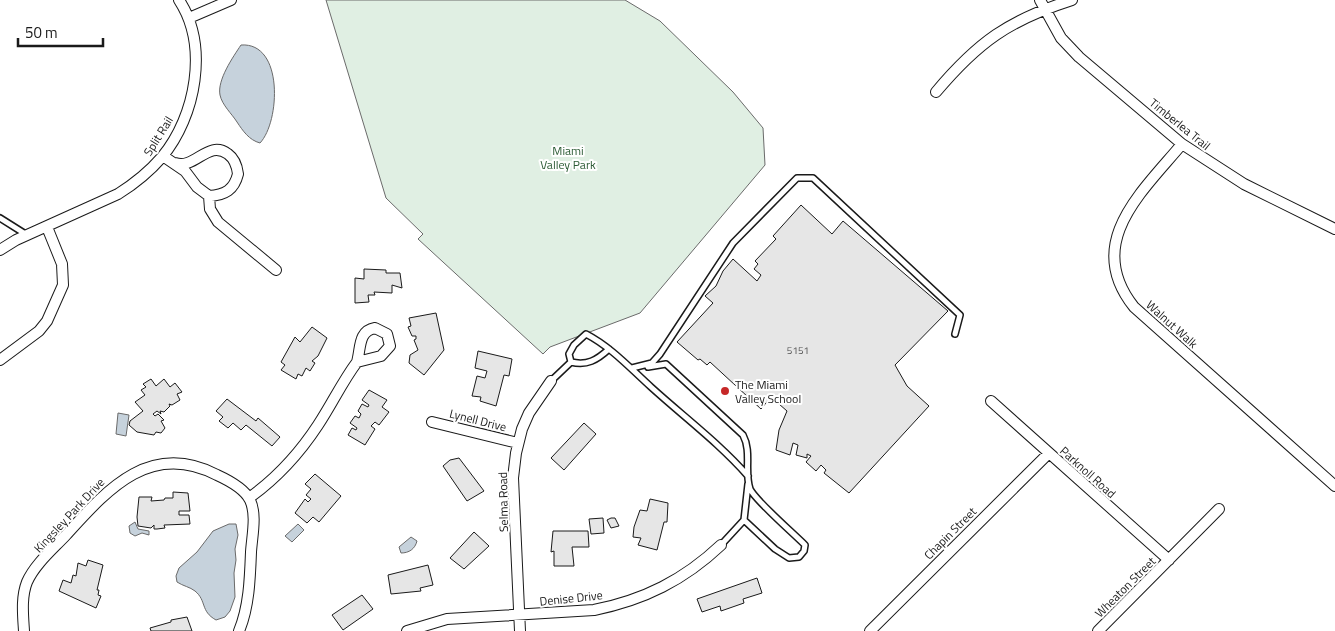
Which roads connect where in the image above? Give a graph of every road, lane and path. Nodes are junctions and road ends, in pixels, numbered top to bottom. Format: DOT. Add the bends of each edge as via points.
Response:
graph roads {
  1 [pos="179,0"];
  2 [pos="231,0"];
  3 [pos="1072,0"];
  4 [pos="1042,4"];
  5 [pos="189,18"];
  6 [pos="936,92"];
  7 [pos="1182,144"];
  8 [pos="163,156"];
  9 [pos="175,163"];
  10 [pos="209,196"];
  11 [pos="0,218"];
  12 [pos="47,227"];
  13 [pos="1335,229"];
  14 [pos="28,235"];
  15 [pos="0,250"];
  16 [pos="276,270"];
  17 [pos="954,334"];
  18 [pos="609,349"];
  19 [pos="0,360"];
  20 [pos="357,362"];
  21 [pos="571,362"];
  22 [pos="632,368"];
  23 [pos="551,381"];
  24 [pos="991,401"];
  25 [pos="432,422"];
  26 [pos="518,443"];
  27 [pos="1049,453"];
  28 [pos="749,476"];
  29 [pos="1335,486"];
  30 [pos="249,498"];
  31 [pos="1219,509"];
  32 [pos="744,520"];
  33 [pos="721,545"];
  34 [pos="1169,560"];
  35 [pos="519,615"];
  36 [pos="24,631"];
  37 [pos="239,631"];
  38 [pos="407,631"];
  39 [pos="520,631"];
  40 [pos="870,631"];
  41 [pos="1098,631"];
  1 -- 5 [label="street, Split Rail"];
  2 -- 5 [label="street"];
  3 -- 4 [label="street"];
  4 -- 6 [label="street" via="983,43 958,65"];
  4 -- 7 [label="street, Timberlea Trail" via="1061,38 1079,57"];
  5 -- 8 [label="street, Split Rail" via="195,49 192,97"];
  7 -- 13 [label="street, Timberlea Trail" via="1244,184"];
  7 -- 29 [label="street, Walnut Walk" via="1128,210 1119,226 1114,256 1120,286 1134,307"];
  8 -- 9 [label="street"];
  8 -- 12 [label="street, Split Rail" via="134,184 118,194"];
  9 -- 10 [label="street"];
  9 -- 10 [label="street" via="190,163 212,149 221,150 233,158 237,166 236,182 226,193"];
  10 -- 16 [label="street" via="210,209 218,222"];
  11 -- 14 [label="lane"];
  12 -- 14 [label="street, Split Rail"];
  12 -- 19 [label="street" via="62,264 63,285 39,331"];
  14 -- 15 [label="street, Split Rail"];
  17 -- 22 [label="lane" via="960,315 813,178 796,178 733,243 660,354 652,363"];
  18 -- 21 [label="lane" via="598,360 581,365"];
  18 -- 21 [label="lane" via="586,334 569,354"];
  18 -- 22 [label="lane"];
  20 -- 30 [label="street" via="304,446 269,484"];
  21 -- 23 [label="lane"];
  22 -- 28 [label="lane"];
  22 -- 28 [label="lane" via="666,364 743,435 748,445"];
  23 -- 26 [label="street, Selma Road" via="529,413"];
  24 -- 27 [label="street, Parknoll Road"];
  25 -- 26 [label="street, Lynell Drive"];
  26 -- 35 [label="street, Selma Road" via="514,478"];
  27 -- 34 [label="street, Parknoll Road"];
  27 -- 40 [label="street, Chapin Street"];
  28 -- 32 [label="lane"];
  28 -- 32 [label="lane" via="750,489 805,545 804,551 789,558"];
  30 -- 36 [label="street, Kingsley Park Drive" via="226,479 195,466 160,465 128,476 111,487 32,572 24,596"];
  30 -- 37 [label="street" via="253,517 250,568 246,610"];
  31 -- 34 [label="street, Wheaton Street"];
  32 -- 33 [label="lane"];
  33 -- 35 [label="street, Denise Drive" via="690,572 646,596 594,610"];
  34 -- 41 [label="street, Wheaton Street"];
  35 -- 38 [label="street, Denise Drive" via="447,619"];
  35 -- 39 [label="street, Selma Road"];
}
